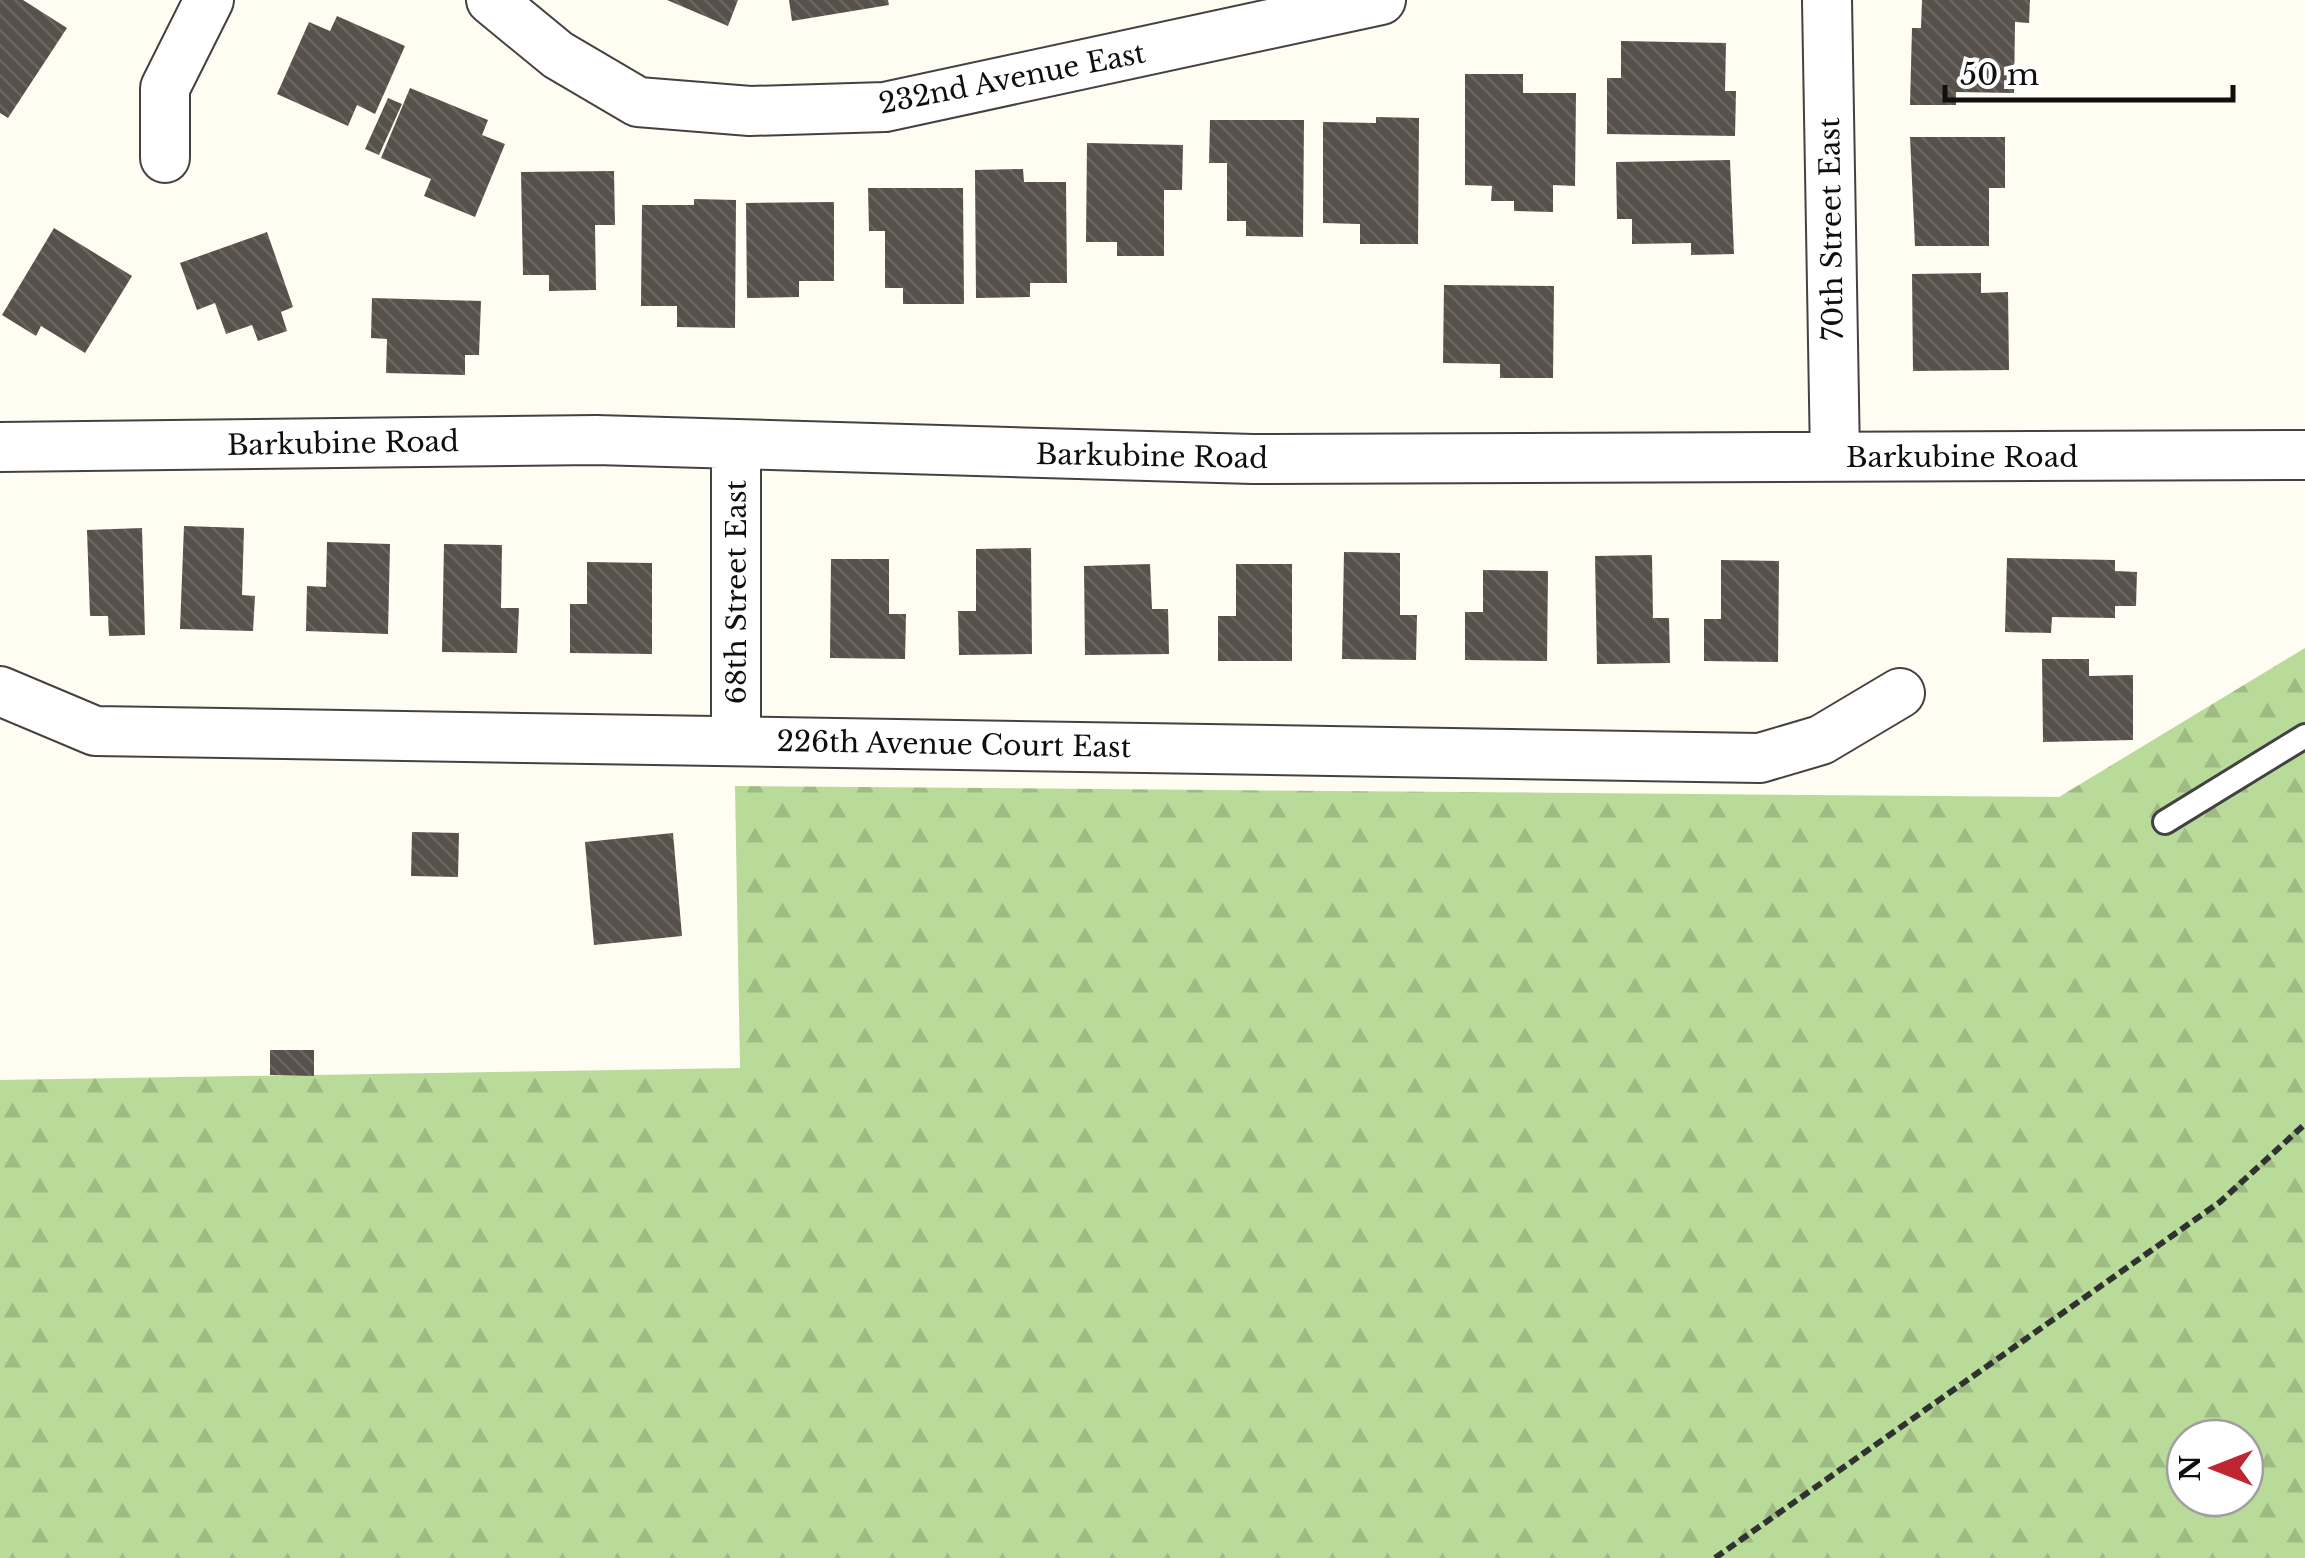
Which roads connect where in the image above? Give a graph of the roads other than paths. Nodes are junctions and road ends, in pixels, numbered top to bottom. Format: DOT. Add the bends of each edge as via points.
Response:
graph roads {
  1 [pos="209,0"];
  2 [pos="491,0"];
  3 [pos="1381,0"];
  4 [pos="1827,0"];
  5 [pos="165,158"];
  6 [pos="736,444"];
  7 [pos="0,446"];
  8 [pos="2305,455"];
  9 [pos="1835,457"];
  10 [pos="0,691"];
  11 [pos="1900,693"];
  12 [pos="2305,736"];
  13 [pos="736,740"];
  14 [pos="2165,822"];
  1 -- 5 [label="street" via="165,88"];
  2 -- 3 [label="street, 232nd Avenue East" via="558,55 638,102 750,111 886,106"];
  4 -- 9 [label="street, 70th Street East"];
  6 -- 7 [label="street, Barkubine Road"];
  6 -- 9 [label="street, Barkubine Road" via="1253,459"];
  6 -- 13 [label="street, 68th Street East"];
  8 -- 9 [label="street, Barkubine Road"];
  10 -- 13 [label="street, 226th Avenue Court East" via="95,730"];
  11 -- 13 [label="street, 226th Avenue Court East" via="1821,740 1760,758"];
  12 -- 14 [label="lane"];
}
